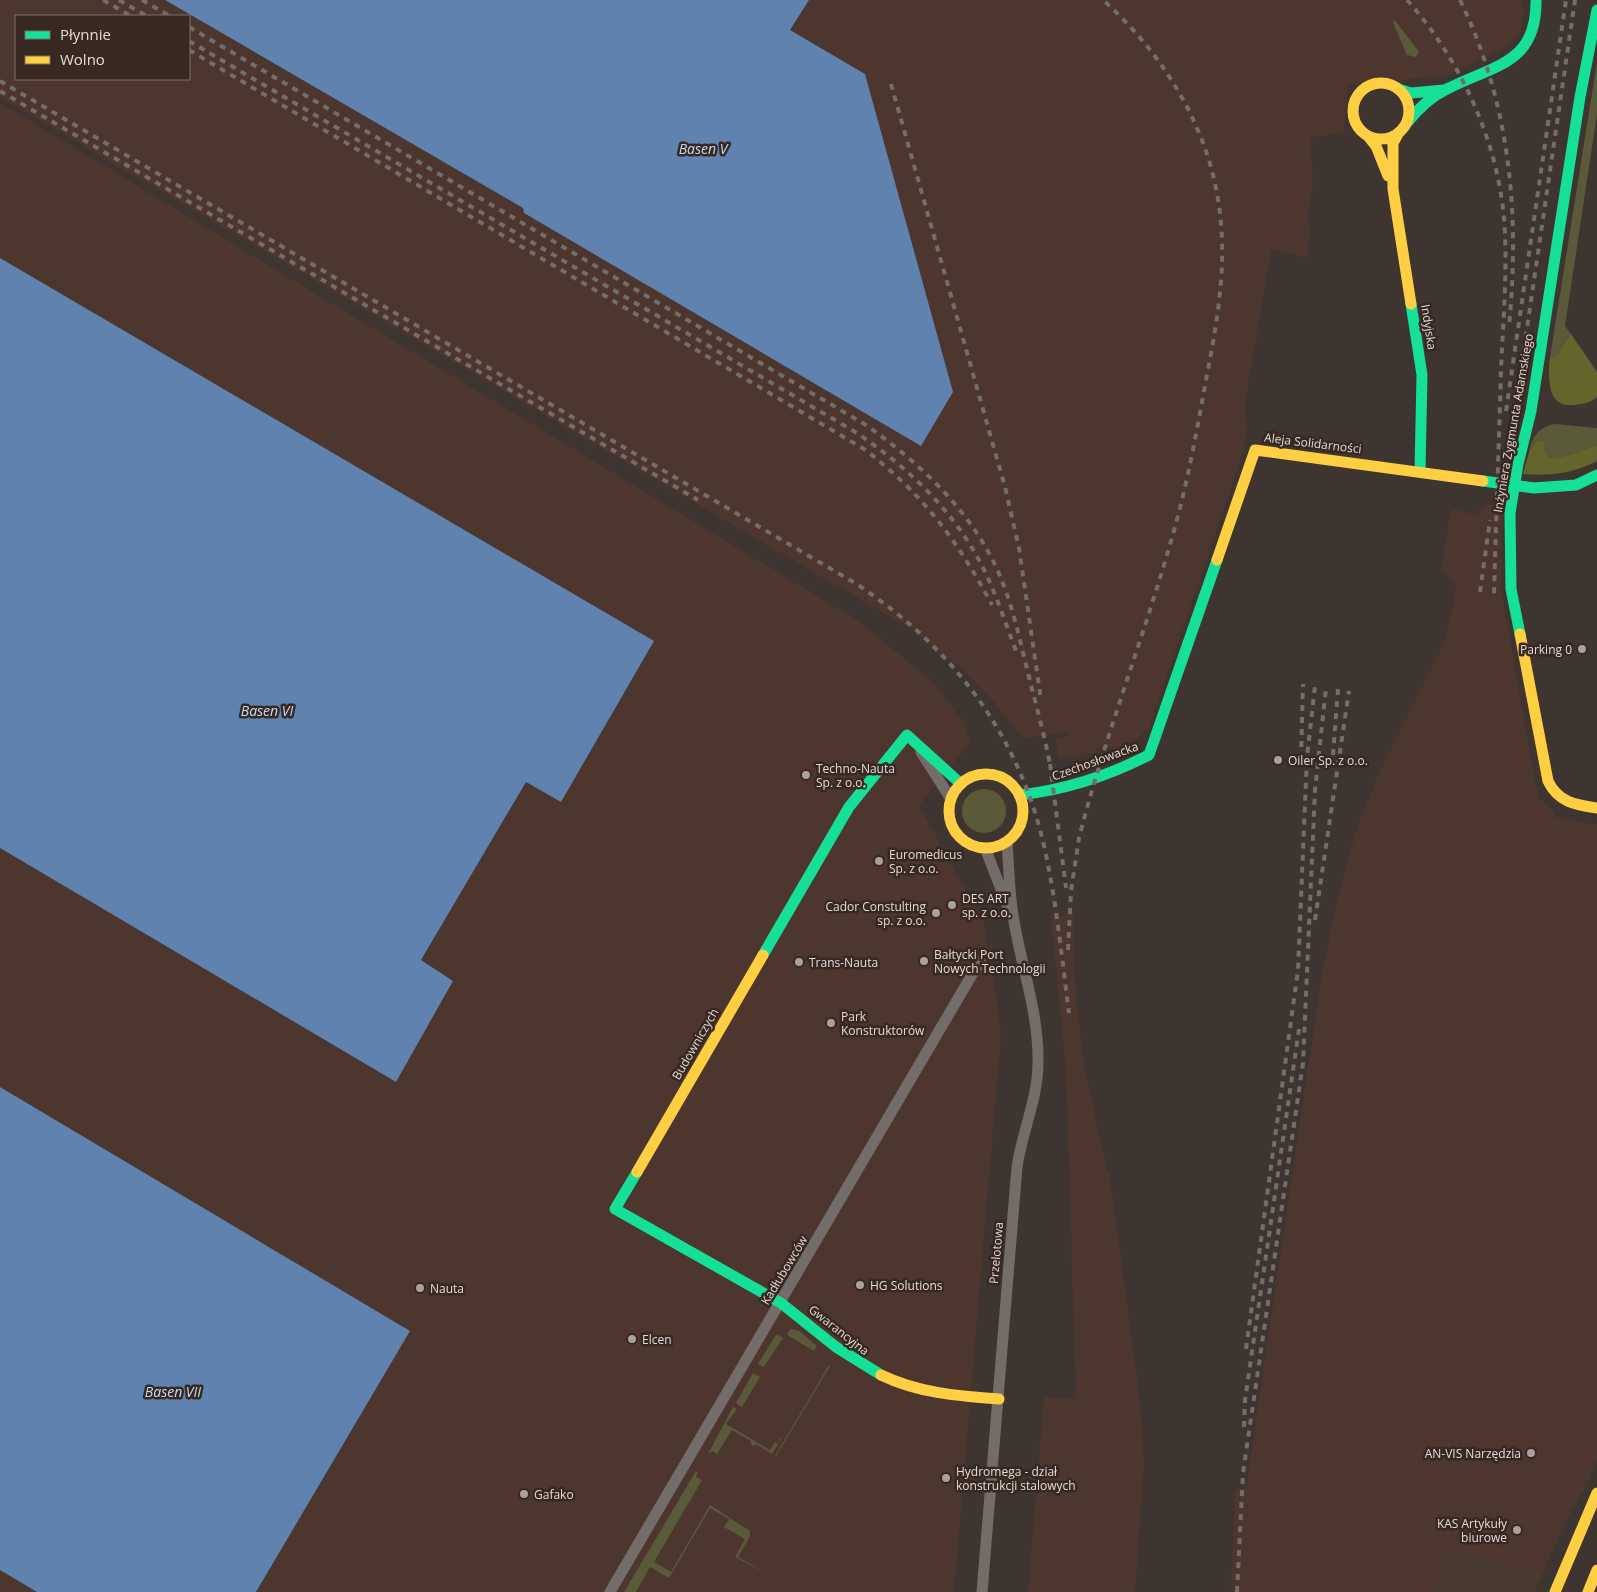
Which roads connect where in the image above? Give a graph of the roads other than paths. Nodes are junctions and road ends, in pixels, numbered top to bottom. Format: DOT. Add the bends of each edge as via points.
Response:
graph roads {
  1 [pos="1536,0"];
  2 [pos="1597,10"];
  3 [pos="1398,89"];
  4 [pos="1445,90"];
  5 [pos="1403,128"];
  6 [pos="1368,136"];
  7 [pos="1394,189"];
  8 [pos="1420,471"];
  9 [pos="1597,475"];
  10 [pos="917,747"];
  11 [pos="1149,755"];
  12 [pos="960,784"];
  13 [pos="1050,792"];
  14 [pos="1019,795"];
  15 [pos="951,799"];
  16 [pos="1597,808"];
  17 [pos="1023,812"];
  18 [pos="1006,842"];
  19 [pos="984,848"];
  20 [pos="1014,920"];
  21 [pos="980,961"];
  22 [pos="781,1303"];
  23 [pos="999,1399"];
  24 [pos="1597,1494"];
  25 [pos="1597,1570"];
  26 [pos="610,1592"];
  27 [pos="982,1592"];
  28 [pos="1555,1592"];
  29 [pos="1588,1592"];
  1 -- 4 [label="main road" via="1536,28 1530,42 1519,54"];
  2 -- 16 [label="main road, Inżyniera Zygmunta Adamskiego" via="1578,107 1531,411 1513,487 1509,562 1514,612 1548,781 1555,794 1571,805"];
  3 -- 4 [label="main road" via="1411,93"];
  3 -- 5 [label="main road" via="1407,101 1408,116"];
  3 -- 6 [label="main road" via="1376,84 1364,89 1356,99 1353,114 1356,123"];
  4 -- 5 [label="main road" via="1417,110"];
  5 -- 6 [label="main road" via="1384,139"];
  5 -- 7 [label="main road, Indyjska" via="1393,143"];
  6 -- 7 [label="main road, Indyjska" via="1376,146"];
  7 -- 8 [label="main road, Indyjska" via="1422,375"];
  8 -- 9 [label="main road, Aleja Solidarności" via="1534,488 1576,485"];
  8 -- 11 [label="main road, Aleja Solidarności" via="1254,450"];
  10 -- 12 [label="main road"];
  10 -- 15 [label="street"];
  10 -- 22 [label="main road, Budowniczych" via="907,735 849,807 615,1209"];
  11 -- 13 [label="main road, Czechosłowacka" via="1133,764"];
  12 -- 14 [label="main road" via="978,775 996,775 1014,786"];
  12 -- 15 [label="main road"];
  13 -- 14 [label="main road, Czechosłowacka"];
  13 -- 17 [label="main road, Czechosłowacka"];
  14 -- 17 [label="main road"];
  15 -- 19 [label="main road" via="950,816 956,832 973,846"];
  17 -- 18 [label="main road" via="1021,824"];
  18 -- 19 [label="main road"];
  18 -- 20 [label="street, Przelotowa"];
  19 -- 20 [label="street, Przelotowa"];
  20 -- 23 [label="street, Przelotowa" via="1032,1000 1038,1065 1017,1167"];
  21 -- 22 [label="street, Kadłubowców"];
  22 -- 23 [label="main road, Gwarancyjna" via="843,1353 887,1380 937,1395"];
  22 -- 26 [label="street, Kadłubowców"];
  23 -- 27 [label="street, Przelotowa"];
  24 -- 28 [label="main road"];
  25 -- 29 [label="main road"];
}
